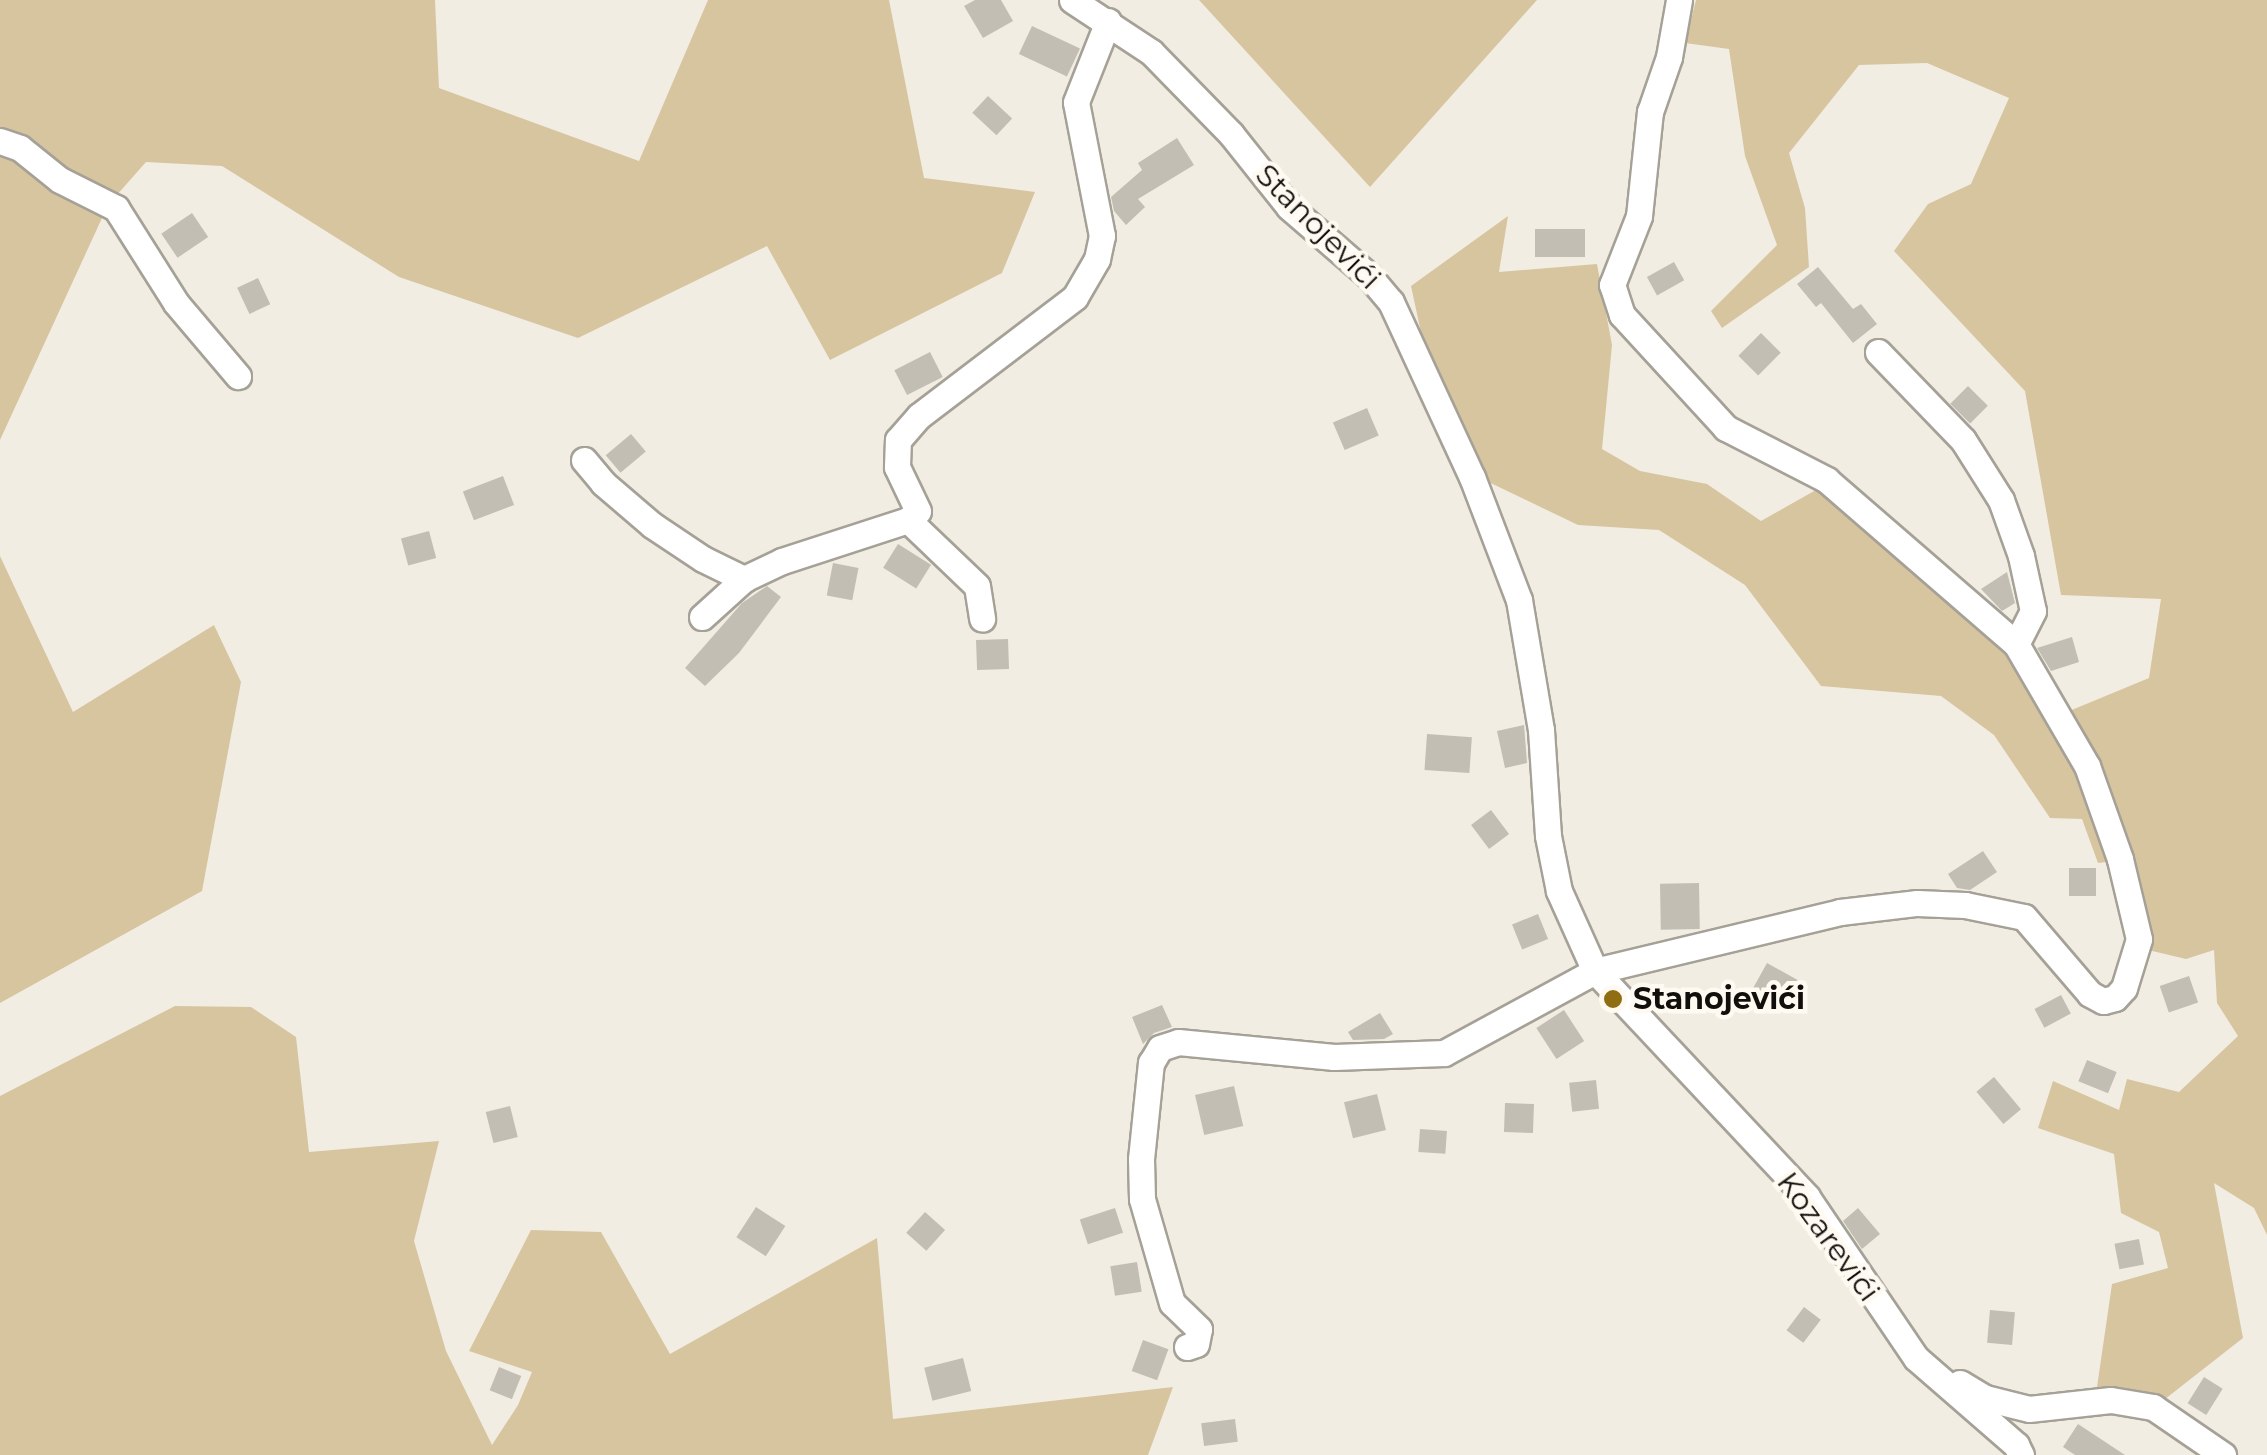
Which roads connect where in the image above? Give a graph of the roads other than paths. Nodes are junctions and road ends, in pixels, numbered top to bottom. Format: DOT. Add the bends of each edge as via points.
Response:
graph roads {
  1 [pos="1072,0"];
  2 [pos="1679,0"];
  3 [pos="1108,21"];
  4 [pos="0,141"];
  5 [pos="1878,352"];
  6 [pos="238,376"];
  7 [pos="584,460"];
  8 [pos="908,520"];
  9 [pos="744,579"];
  10 [pos="702,616"];
  11 [pos="982,619"];
  12 [pos="2016,644"];
  13 [pos="1595,971"];
  14 [pos="1186,1346"];
  15 [pos="1932,1374"];
  16 [pos="2021,1455"];
  17 [pos="2223,1455"];
  1 -- 3 [label="street, Stanojevići"];
  2 -- 12 [label="street" via="1670,57 1650,112 1639,216 1612,285 1622,315 1726,428 1827,480"];
  3 -- 8 [label="street" via="1076,102 1101,216 1097,259 1075,297 919,416 898,440 898,466 918,511"];
  3 -- 13 [label="street, Stanojevići" via="1135,37 1192,92 1288,208 1369,276 1406,328 1506,555 1532,662 1559,891"];
  4 -- 6 [label="street" via="116,208 176,303"];
  5 -- 12 [label="street" via="1963,440 2001,500 2033,611"];
  7 -- 9 [label="street" via="652,525"];
  8 -- 9 [label="street" via="782,560"];
  8 -- 11 [label="street" via="977,586"];
  9 -- 10 [label="street"];
  12 -- 13 [label="street" via="2086,766 2120,859 2139,939 2115,998 2090,994 2024,917 1965,905 1840,912"];
  13 -- 14 [label="street" via="1444,1053 1334,1057 1178,1042 1160,1048 1151,1063 1142,1199 1172,1303 1199,1330 1196,1344"];
  13 -- 15 [label="street, Kozarevići" via="1807,1197"];
  15 -- 16 [label="street, Kozarevići"];
  15 -- 17 [label="street" via="2029,1409 2111,1400 2153,1407"];
}
